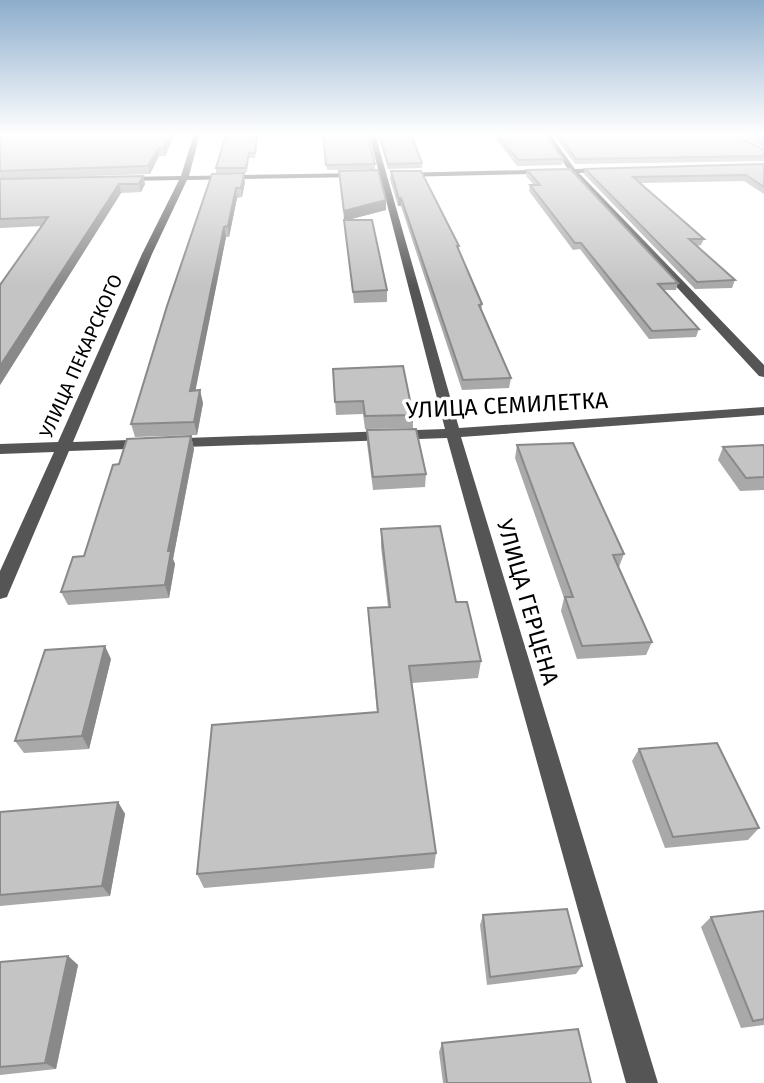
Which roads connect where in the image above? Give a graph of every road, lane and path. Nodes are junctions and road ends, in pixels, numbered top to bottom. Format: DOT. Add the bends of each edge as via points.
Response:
graph roads {
  1 [pos="181,185"];
  2 [pos="384,185"];
  3 [pos="586,185"];
  4 [pos="764,373"];
  5 [pos="764,411"];
  6 [pos="453,433"];
  7 [pos="62,446"];
  8 [pos="0,449"];
  9 [pos="0,592"];
  10 [pos="642,1083"];
  1 -- 7 [label="street, УЛИЦА ПЕКАРСКОГО"];
  2 -- 6 [label="street, УЛИЦА ГЕРЦЕНА"];
  3 -- 4 [label="street"];
  5 -- 6 [label="street, УЛИЦА СЕМИЛЕТКА"];
  6 -- 7 [label="street, УЛИЦА СЕМИЛЕТКА"];
  6 -- 10 [label="street, УЛИЦА ГЕРЦЕНА"];
  7 -- 8 [label="street, УЛИЦА СЕМИЛЕТКА"];
  7 -- 9 [label="street, УЛИЦА ПЕКАРСКОГО"];
}
